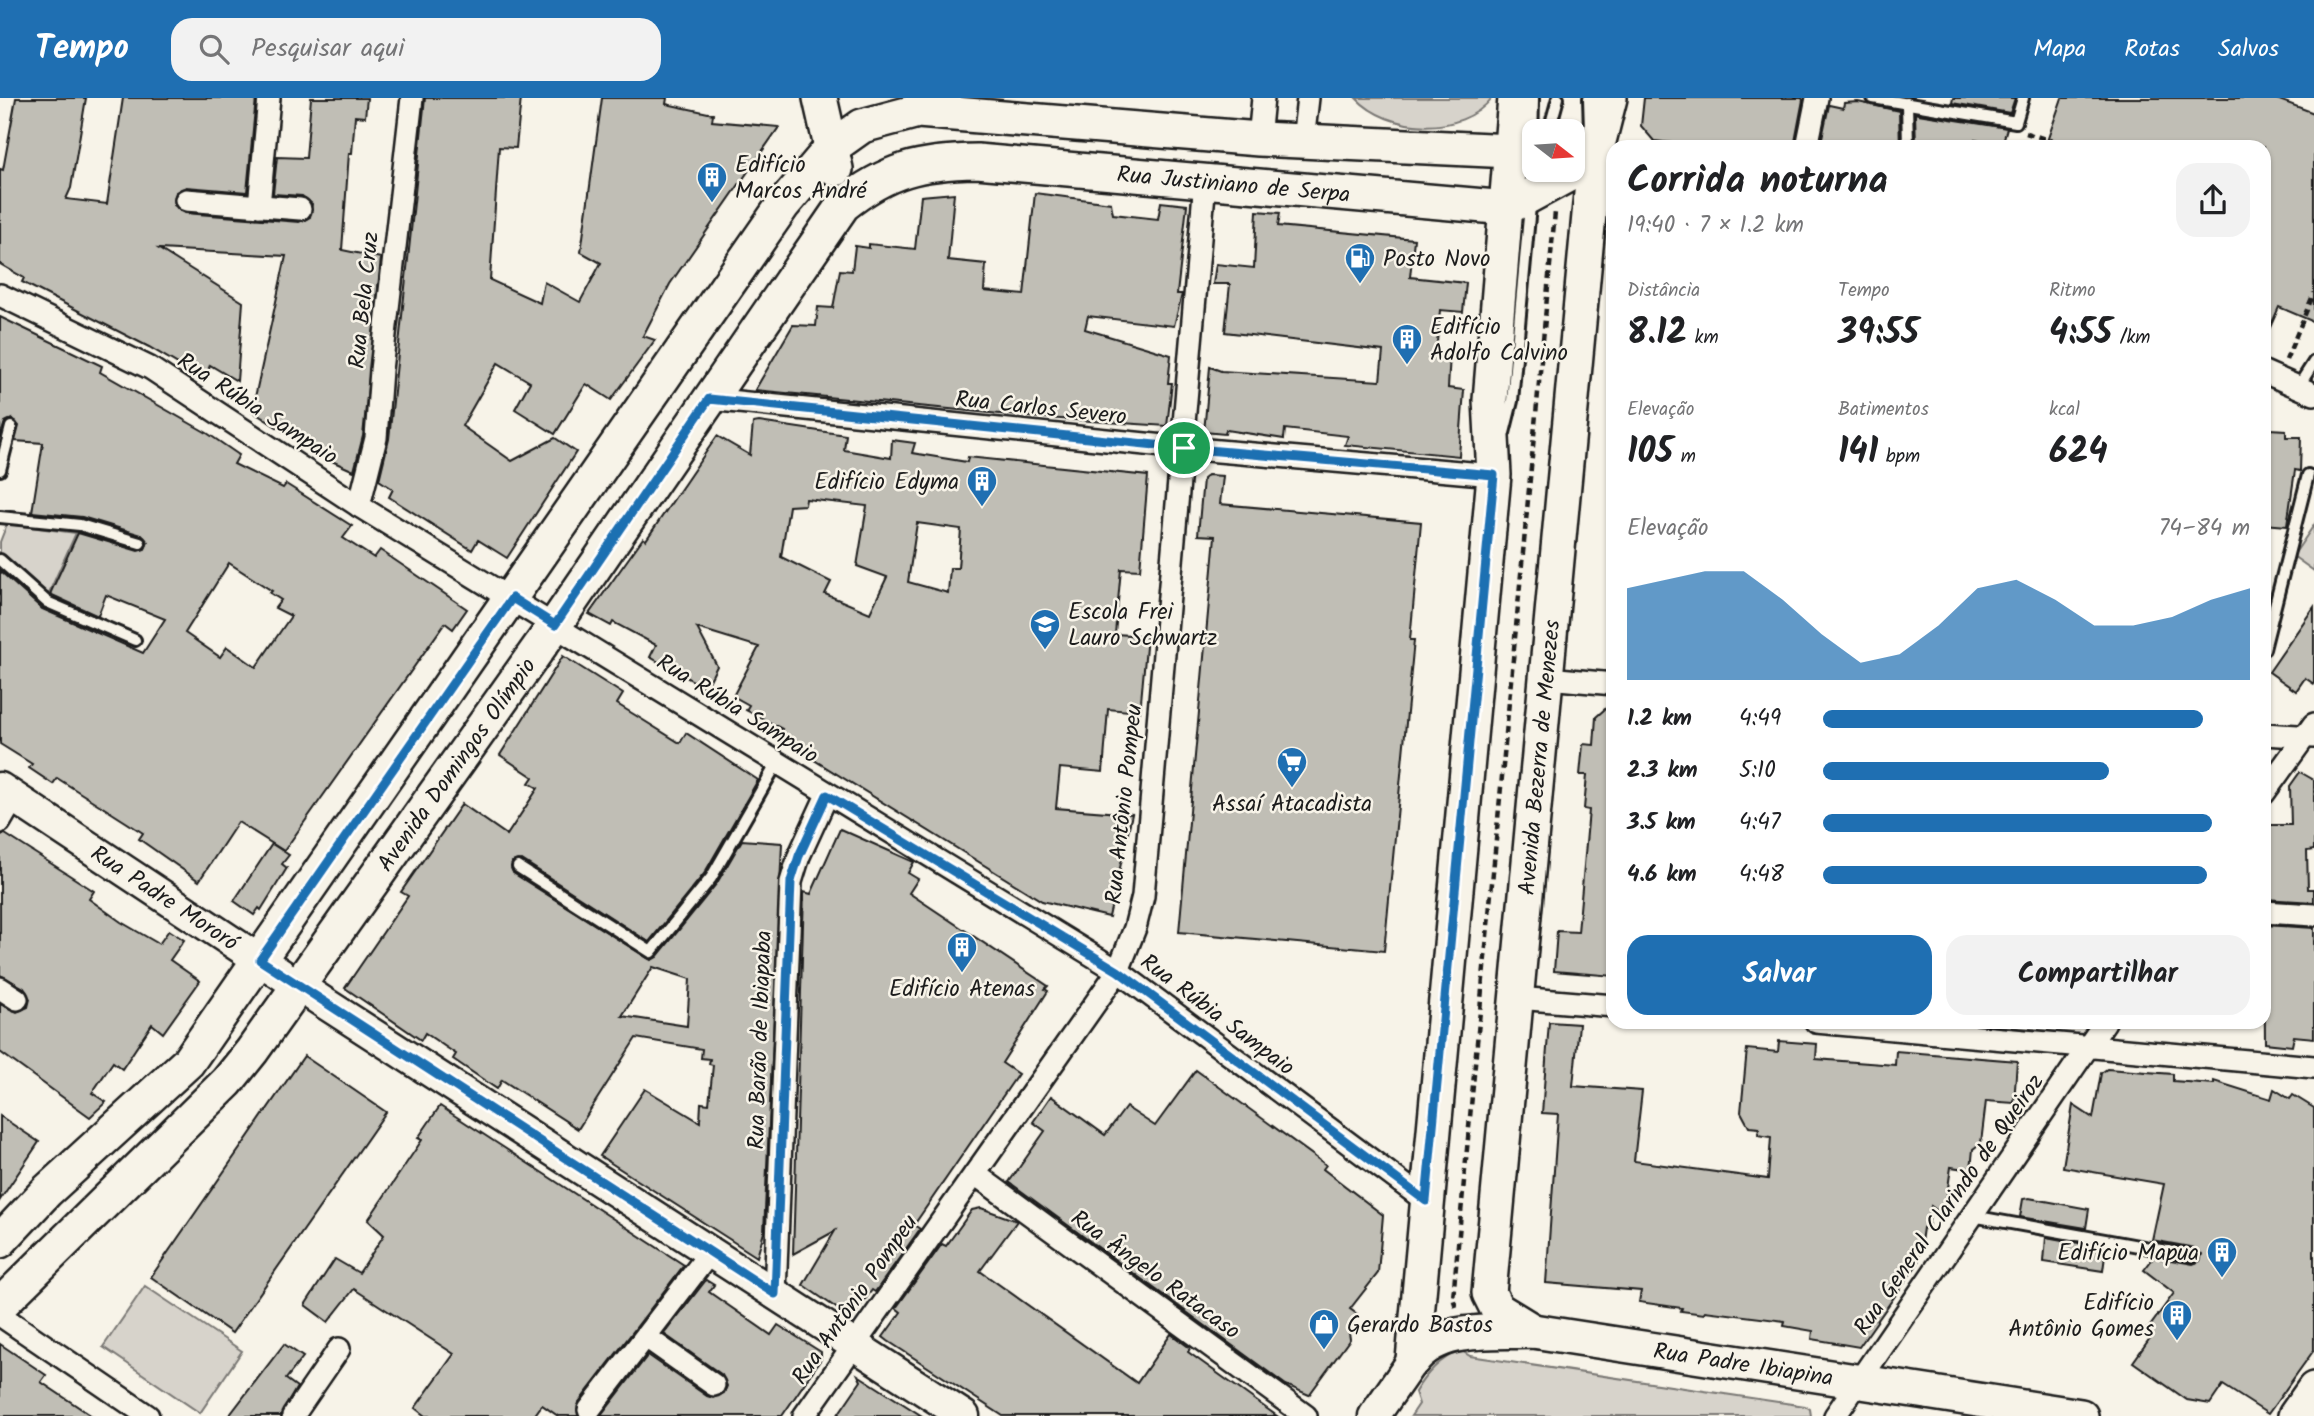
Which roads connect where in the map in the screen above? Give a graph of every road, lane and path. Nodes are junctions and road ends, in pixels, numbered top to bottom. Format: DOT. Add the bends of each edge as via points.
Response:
graph roads {
  1 [pos="269,98"];
  2 [pos="412,98"];
  3 [pos="820,98"];
  4 [pos="828,98"];
  5 [pos="1263,98"];
  6 [pos="1308,98"];
  7 [pos="1515,98"];
  8 [pos="1534,98"];
  9 [pos="1559,98"];
  10 [pos="1589,98"];
  11 [pos="1610,98"];
  12 [pos="1817,98"];
  13 [pos="1873,98"];
  14 [pos="2022,98"];
  15 [pos="1907,103"];
  16 [pos="1553,119"];
  17 [pos="862,126"];
  18 [pos="2015,130"];
  19 [pos="1259,139"];
  20 [pos="1606,140"];
  21 [pos="1808,140"];
  22 [pos="1908,140"];
  23 [pos="2049,140"];
  24 [pos="1303,141"];
  25 [pos="1606,141"];
  26 [pos="831,148"];
  27 [pos="1511,151"];
  28 [pos="1604,162"];
  29 [pos="910,166"];
  30 [pos="1205,181"];
  31 [pos="866,186"];
  32 [pos="1533,196"];
  33 [pos="186,200"];
  34 [pos="259,206"];
  35 [pos="300,209"];
  36 [pos="2314,293"];
  37 [pos="0,295"];
  38 [pos="741,354"];
  39 [pos="2314,362"];
  40 [pos="2289,383"];
  41 [pos="709,399"];
  42 [pos="11,427"];
  43 [pos="1184,448"];
  44 [pos="0,470"];
  45 [pos="1494,475"];
  46 [pos="2308,475"];
  47 [pos="359,506"];
  48 [pos="0,517"];
  49 [pos="140,544"];
  50 [pos="0,560"];
  51 [pos="512,598"];
  52 [pos="2271,621"];
  53 [pos="555,625"];
  54 [pos="135,640"];
  55 [pos="1547,678"];
  56 [pos="1606,683"];
  57 [pos="2311,733"];
  58 [pos="2271,734"];
  59 [pos="777,763"];
  60 [pos="2271,784"];
  61 [pos="827,795"];
  62 [pos="5,802"];
  63 [pos="518,867"];
  64 [pos="2271,912"];
  65 [pos="2314,915"];
  66 [pos="260,960"];
  67 [pos="1118,971"];
  68 [pos="299,986"];
  69 [pos="1517,998"];
  70 [pos="1606,1005"];
  71 [pos="1919,1029"];
  72 [pos="2100,1029"];
  73 [pos="2088,1048"];
  74 [pos="2314,1067"];
  75 [pos="975,1174"];
  76 [pos="1426,1201"];
  77 [pos="1972,1216"];
  78 [pos="0,1241"];
  79 [pos="711,1251"];
  80 [pos="1422,1253"];
  81 [pos="2194,1256"];
  82 [pos="1457,1257"];
  83 [pos="1492,1260"];
  84 [pos="775,1294"];
  85 [pos="1453,1298"];
  86 [pos="0,1305"];
  87 [pos="0,1315"];
  88 [pos="1533,1331"];
  89 [pos="646,1337"];
  90 [pos="853,1344"];
  91 [pos="339,1349"];
  92 [pos="1413,1360"];
  93 [pos="1858,1381"];
  94 [pos="714,1385"];
  95 [pos="2314,1389"];
  96 [pos="589,1410"];
  97 [pos="148,1416"];
  98 [pos="293,1416"];
  99 [pos="804,1416"];
  100 [pos="964,1416"];
  101 [pos="1306,1416"];
  102 [pos="1374,1416"];
  103 [pos="1835,1416"];
  104 [pos="2081,1416"];
  105 [pos="2295,1416"];
  1 -- 34 [label="street"];
  2 -- 47 [label="street, Rua Bela Cruz" via="381,370 381,407"];
  3 -- 26 [label="main road"];
  4 -- 17 [label="main road"];
  5 -- 19 [label="street"];
  6 -- 24 [label="street"];
  7 -- 27 [label="main road"];
  8 -- 32 [label="lane"];
  9 -- 16 [label="lane"];
  10 -- 28 [label="lane, Avenida Bezerra de Menezes" via="1588,114"];
  11 -- 20 [label="main road, Avenida Bezerra de Menezes"];
  12 -- 21 [label="street"];
  13 -- 15 [label="lane"];
  14 -- 15 [label="lane" via="2016,122"];
  15 -- 22 [label="lane"];
  17 -- 19 [label="main road, Rua Justiniano de Serpa" via="918,111"];
  17 -- 26 [label="main road, Rua Justiniano de Serpa"];
  17 -- 29 [label="main road"];
  18 -- 23 [label="path"];
  19 -- 24 [label="main road, Rua Justiniano de Serpa"];
  24 -- 27 [label="main road, Rua Justiniano de Serpa"];
  25 -- 28 [label="main road, Avenida Bezerra de Menezes"];
  26 -- 38 [label="main road" via="835,186 766,282 749,314"];
  26 -- 51 [label="main road, Avenida Domingos Olímpio" via="783,205"];
  27 -- 32 [label="main road"];
  28 -- 32 [label="main road"];
  28 -- 55 [label="main road, Avenida Bezerra de Menezes"];
  29 -- 30 [label="main road, Rua Justiniano de Serpa" via="977,161"];
  29 -- 31 [label="main road, Rua Justiniano de Serpa"];
  30 -- 32 [label="main road, Rua Justiniano de Serpa"];
  30 -- 43 [label="street, Rua Antônio Pompeu"];
  31 -- 38 [label="main road, Avenida Domingos Olímpio" via="843,205"];
  32 -- 45 [label="main road" via="1490,400"];
  32 -- 82 [label="path, Avenida Bezerra de Menezes"];
  33 -- 34 [label="street"];
  34 -- 35 [label="street"];
  36 -- 40 [label="path"];
  37 -- 47 [label="street, Rua Rúbia Sampaio" via="150,369"];
  38 -- 41 [label="main road, Avenida Domingos Olímpio"];
  39 -- 40 [label="lane"];
  41 -- 43 [label="street, Rua Carlos Severo"];
  41 -- 53 [label="main road, Avenida Domingos Olímpio"];
  42 -- 44 [label="lane"];
  43 -- 45 [label="street, Rua Carlos Severo"];
  43 -- 67 [label="street, Rua Antônio Pompeu" via="1143,896"];
  45 -- 76 [label="main road"];
  46 -- 52 [label="lane"];
  47 -- 51 [label="street, Rua Rúbia Sampaio"];
  48 -- 49 [label="lane" via="80,525"];
  50 -- 54 [label="lane" via="47,602"];
  51 -- 53 [label="street, Rua Rúbia Sampaio"];
  51 -- 66 [label="main road, Avenida Domingos Olímpio"];
  53 -- 59 [label="street, Rua Rúbia Sampaio"];
  53 -- 68 [label="main road, Avenida Domingos Olímpio"];
  55 -- 56 [label="street"];
  55 -- 69 [label="main road, Avenida Bezerra de Menezes"];
  57 -- 58 [label="street"];
  57 -- 60 [label="street"];
  59 -- 61 [label="street, Rua Rúbia Sampaio"];
  59 -- 63 [label="lane" via="711,878 650,952"];
  61 -- 67 [label="street, Rua Rúbia Sampaio"];
  61 -- 84 [label="street, Rua Barão de Ibiapaba" via="791,881"];
  62 -- 66 [label="street, Rua Padre Mororó"];
  64 -- 65 [label="street"];
  66 -- 68 [label="street, Rua Padre Mororó"];
  66 -- 78 [label="main road, Avenida Domingos Olímpio" via="188,1062 47,1191"];
  67 -- 75 [label="street, Rua Antônio Pompeu"];
  67 -- 76 [label="street, Rua Rúbia Sampaio"];
  68 -- 79 [label="street, Rua Padre Mororó"];
  68 -- 86 [label="main road, Avenida Domingos Olímpio" via="227,1082"];
  69 -- 70 [label="street"];
  69 -- 83 [label="main road, Avenida Bezerra de Menezes"];
  71 -- 73 [label="street"];
  72 -- 73 [label="street, Rua General Clarindo de Queiroz"];
  73 -- 74 [label="street"];
  73 -- 77 [label="street, Rua General Clarindo de Queiroz"];
  75 -- 90 [label="street, Rua Antônio Pompeu"];
  75 -- 101 [label="street, Rua Ângelo Ratacaso"];
  76 -- 80 [label="main road"];
  77 -- 81 [label="lane"];
  77 -- 93 [label="street, Rua General Clarindo de Queiroz"];
  79 -- 84 [label="street, Rua Padre Mororó"];
  79 -- 89 [label="street"];
  80 -- 82 [label="path"];
  80 -- 92 [label="main road"];
  82 -- 83 [label="path"];
  82 -- 85 [label="path, Avenida Bezerra de Menezes"];
  83 -- 88 [label="main road, Avenida Bezerra de Menezes" via="1489,1293 1497,1309"];
  84 -- 90 [label="street, Rua Padre Mororó"];
  87 -- 97 [label="street"];
  88 -- 92 [label="main road, Rua Padre Ibiapina" via="1443,1337"];
  88 -- 93 [label="main road, Rua Padre Ibiapina"];
  89 -- 94 [label="street"];
  89 -- 96 [label="street"];
  90 -- 99 [label="street, Rua Antônio Pompeu"];
  90 -- 100 [label="street, Rua Padre Mororó"];
  91 -- 98 [label="street"];
  92 -- 102 [label="street"];
  93 -- 103 [label="street, Rua General Clarindo de Queiroz"];
  93 -- 104 [label="main road, Rua Padre Ibiapina"];
  95 -- 105 [label="main road"];
}
